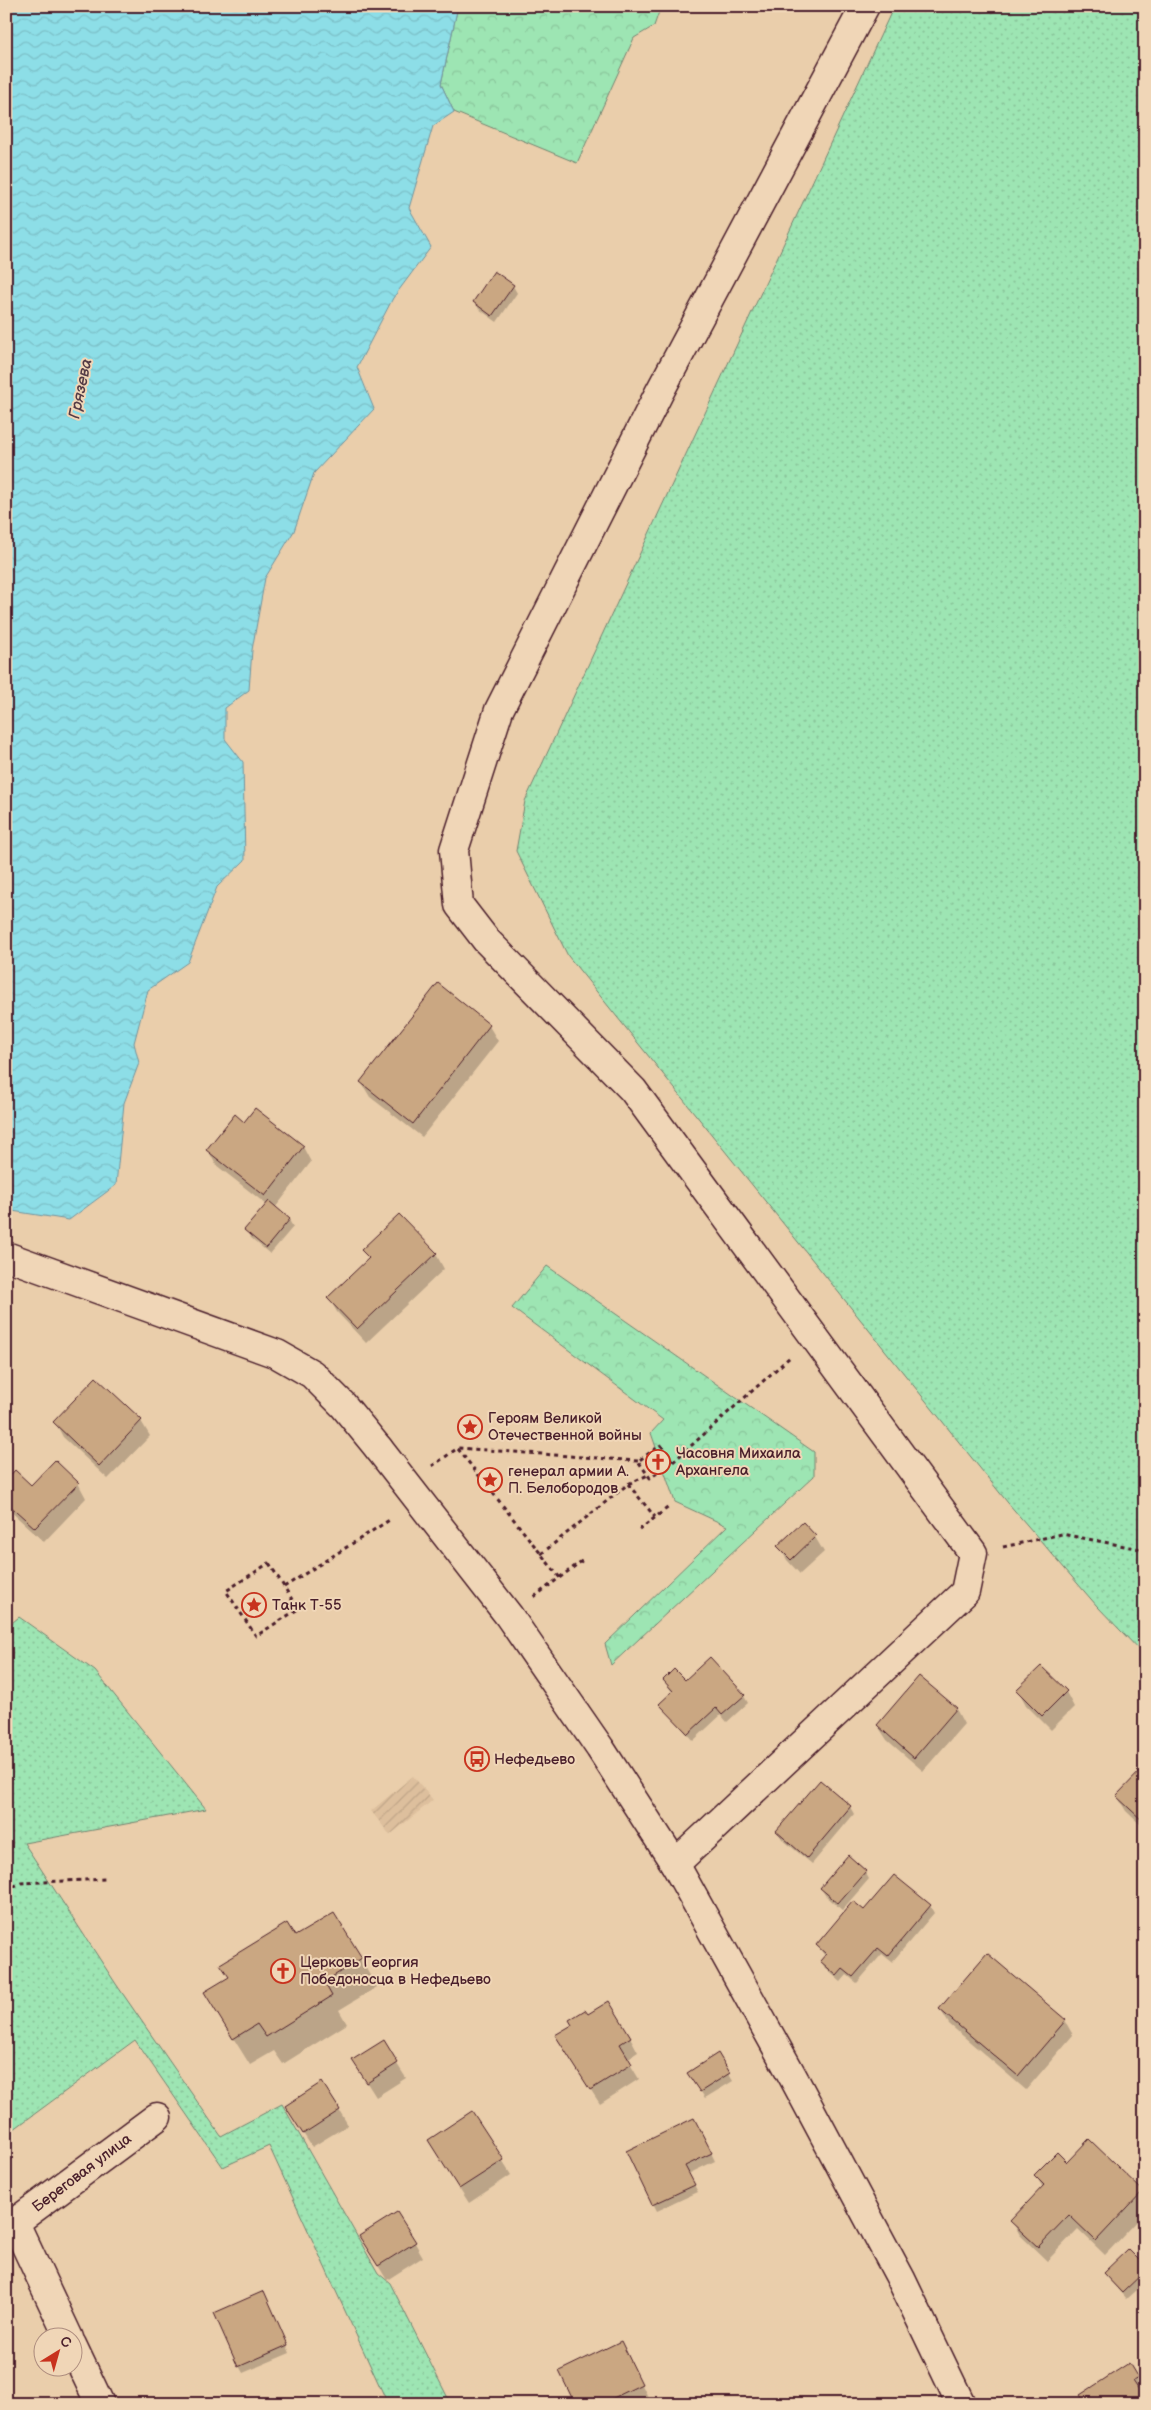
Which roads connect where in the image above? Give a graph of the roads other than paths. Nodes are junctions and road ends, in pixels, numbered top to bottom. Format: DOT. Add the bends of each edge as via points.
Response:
graph roads {
  1 [pos="865,6"];
  2 [pos="6,1256"];
  3 [pos="675,1864"];
  4 [pos="157,2117"];
  5 [pos="11,2226"];
  6 [pos="64,2328"];
  7 [pos="82,2365"];
  8 [pos="100,2404"];
  9 [pos="961,2404"];
  1 -- 3 [label="street" via="659,393 499,710 454,850 459,905 486,940 633,1090 974,1553 965,1592"];
  2 -- 3 [label="street" via="277,1354 312,1374 380,1449 509,1616"];
  3 -- 9 [label="street" via="896,2271"];
  4 -- 5 [label="street, Береговая улица"];
  5 -- 6 [label="street"];
  7 -- 8 [label="street"];
}
